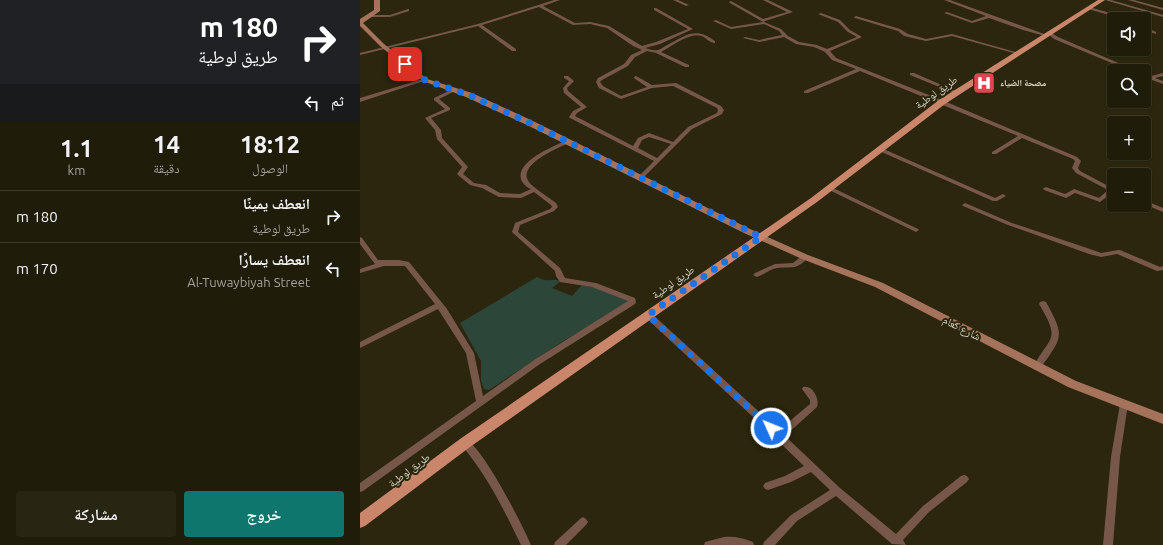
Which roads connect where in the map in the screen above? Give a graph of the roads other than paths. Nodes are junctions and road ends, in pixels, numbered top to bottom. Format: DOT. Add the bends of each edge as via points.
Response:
graph roads {
  1 [pos="377,0"];
  2 [pos="558,0"];
  3 [pos="675,0"];
  4 [pos="765,0"];
  5 [pos="946,0"];
  6 [pos="1102,0"];
  7 [pos="1107,0"];
  8 [pos="1130,0"];
  9 [pos="730,2"];
  10 [pos="687,5"];
  11 [pos="540,6"];
  12 [pos="1089,8"];
  13 [pos="655,9"];
  14 [pos="1163,9"];
  15 [pos="408,10"];
  16 [pos="946,13"];
  17 [pos="1107,13"];
  18 [pos="820,14"];
  19 [pos="371,16"];
  20 [pos="990,16"];
  21 [pos="1163,16"];
  22 [pos="856,17"];
  23 [pos="715,21"];
  24 [pos="764,21"];
  25 [pos="360,23"];
  26 [pos="479,25"];
  27 [pos="1151,32"];
  28 [pos="1154,33"];
  29 [pos="784,36"];
  30 [pos="1049,36"];
  31 [pos="745,38"];
  32 [pos="713,42"];
  33 [pos="386,48"];
  34 [pos="640,48"];
  35 [pos="514,50"];
  36 [pos="646,50"];
  37 [pos="827,51"];
  38 [pos="657,52"];
  39 [pos="1016,53"];
  40 [pos="360,54"];
  41 [pos="1118,64"];
  42 [pos="687,66"];
  43 [pos="860,69"];
  44 [pos="912,74"];
  45 [pos="1163,74"];
  46 [pos="566,77"];
  47 [pos="636,77"];
  48 [pos="1151,78"];
  49 [pos="1151,78"];
  50 [pos="425,80"];
  51 [pos="1163,83"];
  52 [pos="651,87"];
  53 [pos="455,90"];
  54 [pos="806,92"];
  55 [pos="956,92"];
  56 [pos="360,100"];
  57 [pos="942,102"];
  58 [pos="1021,136"];
  59 [pos="567,142"];
  60 [pos="675,144"];
  61 [pos="635,148"];
  62 [pos="879,149"];
  63 [pos="994,153"];
  64 [pos="658,160"];
  65 [pos="641,177"];
  66 [pos="1107,187"];
  67 [pos="829,188"];
  68 [pos="1046,189"];
  69 [pos="534,190"];
  70 [pos="1107,195"];
  71 [pos="1003,196"];
  72 [pos="965,205"];
  73 [pos="1151,205"];
  74 [pos="1163,210"];
  75 [pos="916,230"];
  76 [pos="761,237"];
  77 [pos="360,239"];
  78 [pos="805,257"];
  79 [pos="383,264"];
  80 [pos="1163,268"];
  81 [pos="360,271"];
  82 [pos="757,275"];
  83 [pos="1043,304"];
  84 [pos="439,305"];
  85 [pos="648,315"];
  86 [pos="360,345"];
  87 [pos="1037,367"];
  88 [pos="806,389"];
  89 [pos="480,402"];
  90 [pos="1124,404"];
  91 [pos="1163,419"];
  92 [pos="779,436"];
  93 [pos="464,443"];
  94 [pos="811,467"];
  95 [pos="964,480"];
  96 [pos="768,486"];
  97 [pos="360,488"];
  98 [pos="837,491"];
  99 [pos="360,521"];
  100 [pos="583,522"];
  101 [pos="898,543"];
  102 [pos="526,545"];
  103 [pos="559,545"];
  104 [pos="709,545"];
  105 [pos="749,545"];
  106 [pos="768,545"];
  107 [pos="1108,545"];
  1 -- 19 [label="street" via="377,12"];
  2 -- 11 [label="street"];
  3 -- 10 [label="street"];
  4 -- 24 [label="street" via="791,12"];
  5 -- 20 [label="street"];
  6 -- 12 [label="main road, طريق لوطية"];
  7 -- 21 [label="street"];
  8 -- 14 [label="street"];
  9 -- 24 [label="street"];
  11 -- 26 [label="street"];
  11 -- 34 [label="street" via="574,24 590,23 608,27"];
  12 -- 17 [label="street"];
  12 -- 30 [label="main road, طريق لوطية"];
  13 -- 34 [label="street" via="691,29 658,44"];
  15 -- 19 [label="street" via="390,16"];
  16 -- 20 [label="street" via="973,22"];
  18 -- 37 [label="street" via="839,21 860,37"];
  19 -- 25 [label="street"];
  20 -- 30 [label="street"];
  22 -- 39 [label="street" via="916,38 927,40 951,35"];
  23 -- 24 [label="street" via="731,28"];
  24 -- 29 [label="street" via="780,30"];
  25 -- 33 [label="street"];
  26 -- 33 [label="street"];
  26 -- 35 [label="street"];
  27 -- 28 [label="street"];
  29 -- 31 [label="street" via="760,41"];
  29 -- 37 [label="street"];
  30 -- 39 [label="main road, طريق لوطية"];
  30 -- 41 [label="street"];
  32 -- 38 [label="street" via="696,34"];
  33 -- 40 [label="street"];
  33 -- 50 [label="street"];
  34 -- 36 [label="street"];
  36 -- 38 [label="street"];
  36 -- 52 [label="street" via="598,82 601,87 621,98"];
  37 -- 43 [label="street" via="832,58"];
  38 -- 42 [label="street"];
  39 -- 55 [label="main road, طريق لوطية"];
  43 -- 54 [label="street"];
  43 -- 57 [label="street"];
  44 -- 55 [label="street"];
  45 -- 48 [label="street"];
  46 -- 61 [label="street" via="572,81 566,92 584,107 572,117"];
  47 -- 52 [label="street"];
  49 -- 51 [label="street"];
  50 -- 53 [label="street, شارع كعام"];
  50 -- 56 [label="street"];
  52 -- 60 [label="street" via="674,84 721,110 719,114 694,125"];
  53 -- 59 [label="street, شارع كعام"];
  53 -- 69 [label="street" via="436,99 448,109 428,119 438,130 439,138 465,167 460,174 472,184 484,186 508,197 521,196"];
  55 -- 57 [label="main road, طريق لوطية"];
  57 -- 58 [label="street"];
  57 -- 62 [label="main road, طريق لوطية"];
  58 -- 63 [label="street"];
  58 -- 66 [label="street" via="1076,159 1078,161 1075,168 1078,172"];
  59 -- 65 [label="street, شارع كعام"];
  59 -- 69 [label="street" via="544,153 525,169 523,179"];
  60 -- 61 [label="street" via="647,135 640,138"];
  60 -- 64 [label="street"];
  61 -- 64 [label="street"];
  62 -- 67 [label="main road, طريق لوطية"];
  62 -- 71 [label="street" via="994,200"];
  64 -- 65 [label="street"];
  65 -- 76 [label="street, شارع كعام"];
  67 -- 75 [label="street"];
  67 -- 76 [label="main road, طريق لوطية"];
  68 -- 70 [label="street" via="1066,196 1074,191 1100,200"];
  69 -- 89 [label="street" via="554,204 555,208 517,224 514,228 517,234 558,270 561,279 593,285 633,300 536,362"];
  72 -- 80 [label="street" via="1010,224 1091,252 1101,255 1118,252 1159,269"];
  73 -- 74 [label="street"];
  76 -- 78 [label="street, شارع كعام"];
  76 -- 85 [label="main road, طريق لوطية"];
  77 -- 79 [label="street" via="375,261"];
  78 -- 82 [label="street" via="795,265 775,266"];
  78 -- 87 [label="street, شارع كعام" via="879,285"];
  79 -- 81 [label="street"];
  79 -- 84 [label="street" via="407,264"];
  83 -- 87 [label="street" via="1057,330 1056,338"];
  84 -- 86 [label="street"];
  84 -- 89 [label="street" via="470,353"];
  85 -- 92 [label="street"];
  85 -- 93 [label="main road, طريق لوطية"];
  87 -- 90 [label="street, شارع كعام"];
  88 -- 92 [label="street" via="814,399 814,405"];
  89 -- 97 [label="street"];
  90 -- 91 [label="street, شارع كعام"];
  90 -- 107 [label="street" via="1118,431"];
  92 -- 94 [label="street"];
  93 -- 99 [label="main road, طريق لوطية"];
  93 -- 102 [label="street" via="477,457 501,495"];
  94 -- 96 [label="street"];
  94 -- 98 [label="street"];
  95 -- 101 [label="street" via="926,510"];
  98 -- 101 [label="street"];
  98 -- 106 [label="street" via="794,518"];
  100 -- 103 [label="street"];
  104 -- 105 [label="street" via="723,541"];
}
